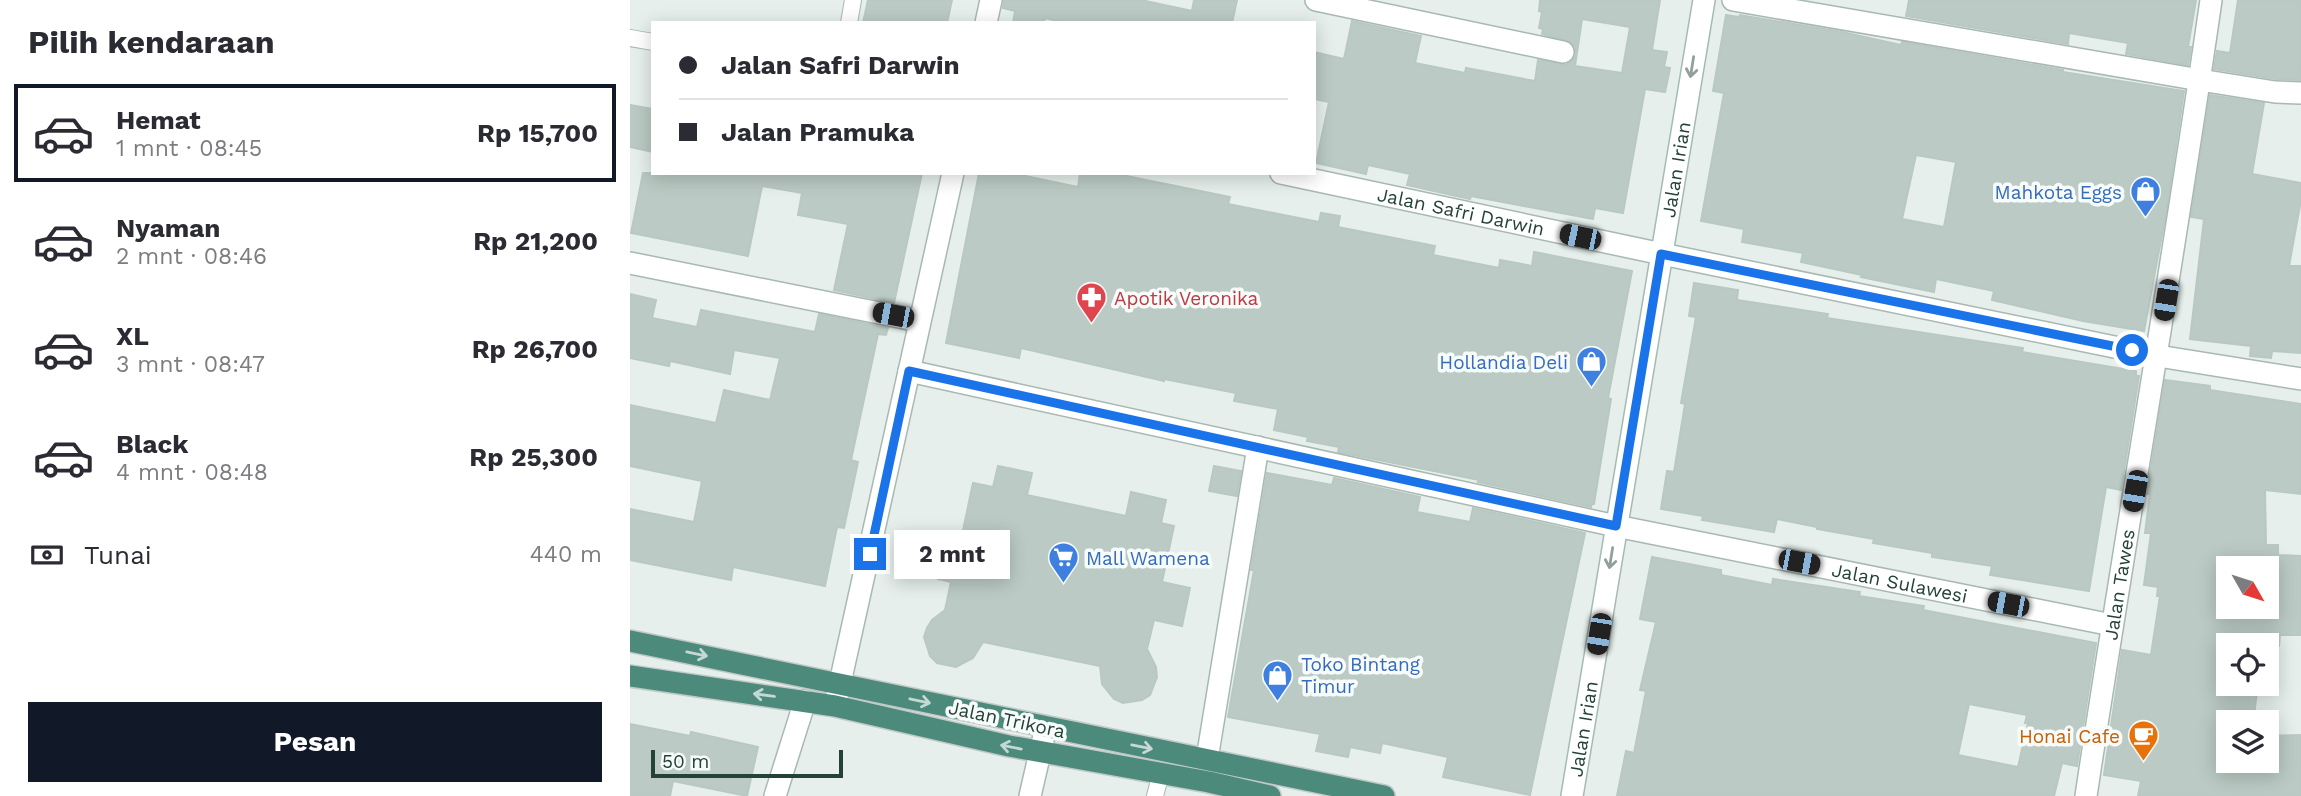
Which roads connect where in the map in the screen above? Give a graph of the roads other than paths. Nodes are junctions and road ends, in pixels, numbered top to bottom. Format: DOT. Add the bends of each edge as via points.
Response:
graph roads {
  1 [pos="853,0"];
  2 [pos="991,0"];
  3 [pos="1316,0"];
  4 [pos="1703,0"];
  5 [pos="1733,0"];
  6 [pos="2211,0"];
  7 [pos="849,21"];
  8 [pos="986,21"];
  9 [pos="630,38"];
  10 [pos="651,42"];
  11 [pos="1563,52"];
  12 [pos="2200,80"];
  13 [pos="2301,93"];
  14 [pos="953,175"];
  15 [pos="1290,175"];
  16 [pos="1661,254"];
  17 [pos="630,263"];
  18 [pos="919,321"];
  19 [pos="2158,356"];
  20 [pos="909,371"];
  21 [pos="2301,379"];
  22 [pos="1258,447"];
  23 [pos="1616,526"];
  24 [pos="2112,625"];
  25 [pos="630,640"];
  26 [pos="630,676"];
  27 [pos="842,685"];
  28 [pos="805,701"];
  29 [pos="835,706"];
  30 [pos="1046,727"];
  31 [pos="1041,752"];
  32 [pos="1207,760"];
  33 [pos="1161,773"];
  34 [pos="775,796"];
  35 [pos="1030,796"];
  36 [pos="1155,796"];
  37 [pos="1270,796"];
  38 [pos="1384,796"];
  39 [pos="1572,796"];
  40 [pos="2086,796"];
  1 -- 7 [label="lane"];
  2 -- 8 [label="street"];
  3 -- 11 [label="street"];
  4 -- 16 [label="street, Jalan Irian, one-way"];
  5 -- 12 [label="street"];
  6 -- 12 [label="street, Jalan Tawes"];
  9 -- 10 [label="lane"];
  12 -- 13 [label="street"];
  12 -- 19 [label="street, Jalan Tawes"];
  14 -- 18 [label="street"];
  15 -- 16 [label="street, Jalan Safri Darwin"];
  16 -- 19 [label="street, Jalan Safri Darwin"];
  16 -- 23 [label="street, Jalan Irian"];
  17 -- 18 [label="street"];
  18 -- 20 [label="street"];
  19 -- 21 [label="street, Jalan Safri Darwin"];
  19 -- 24 [label="street, Jalan Tawes"];
  20 -- 22 [label="street, Jalan Sulawesi"];
  20 -- 27 [label="street"];
  22 -- 23 [label="street, Jalan Sulawesi"];
  22 -- 32 [label="street"];
  23 -- 24 [label="street, Jalan Sulawesi"];
  23 -- 39 [label="street, Jalan Irian, one-way"];
  24 -- 40 [label="street, Jalan Tawes"];
  25 -- 27 [label="highway, Jalan Trikora, one-way"];
  28 -- 26 [label="highway, Jalan Trikora, one-way"];
  27 -- 29 [label="street"];
  27 -- 30 [label="highway, Jalan Trikora, one-way"];
  28 -- 29 [label="highway, Jalan Trikora"];
  28 -- 34 [label="street"];
  31 -- 29 [label="highway, Jalan Trikora, one-way"];
  30 -- 31 [label="street"];
  30 -- 32 [label="highway, Jalan Trikora, one-way"];
  31 -- 33 [label="highway, Jalan Trikora"];
  31 -- 35 [label="street"];
  32 -- 38 [label="highway, Jalan Trikora"];
  33 -- 36 [label="lane"];
  33 -- 37 [label="highway, Jalan Trikora"];
}
